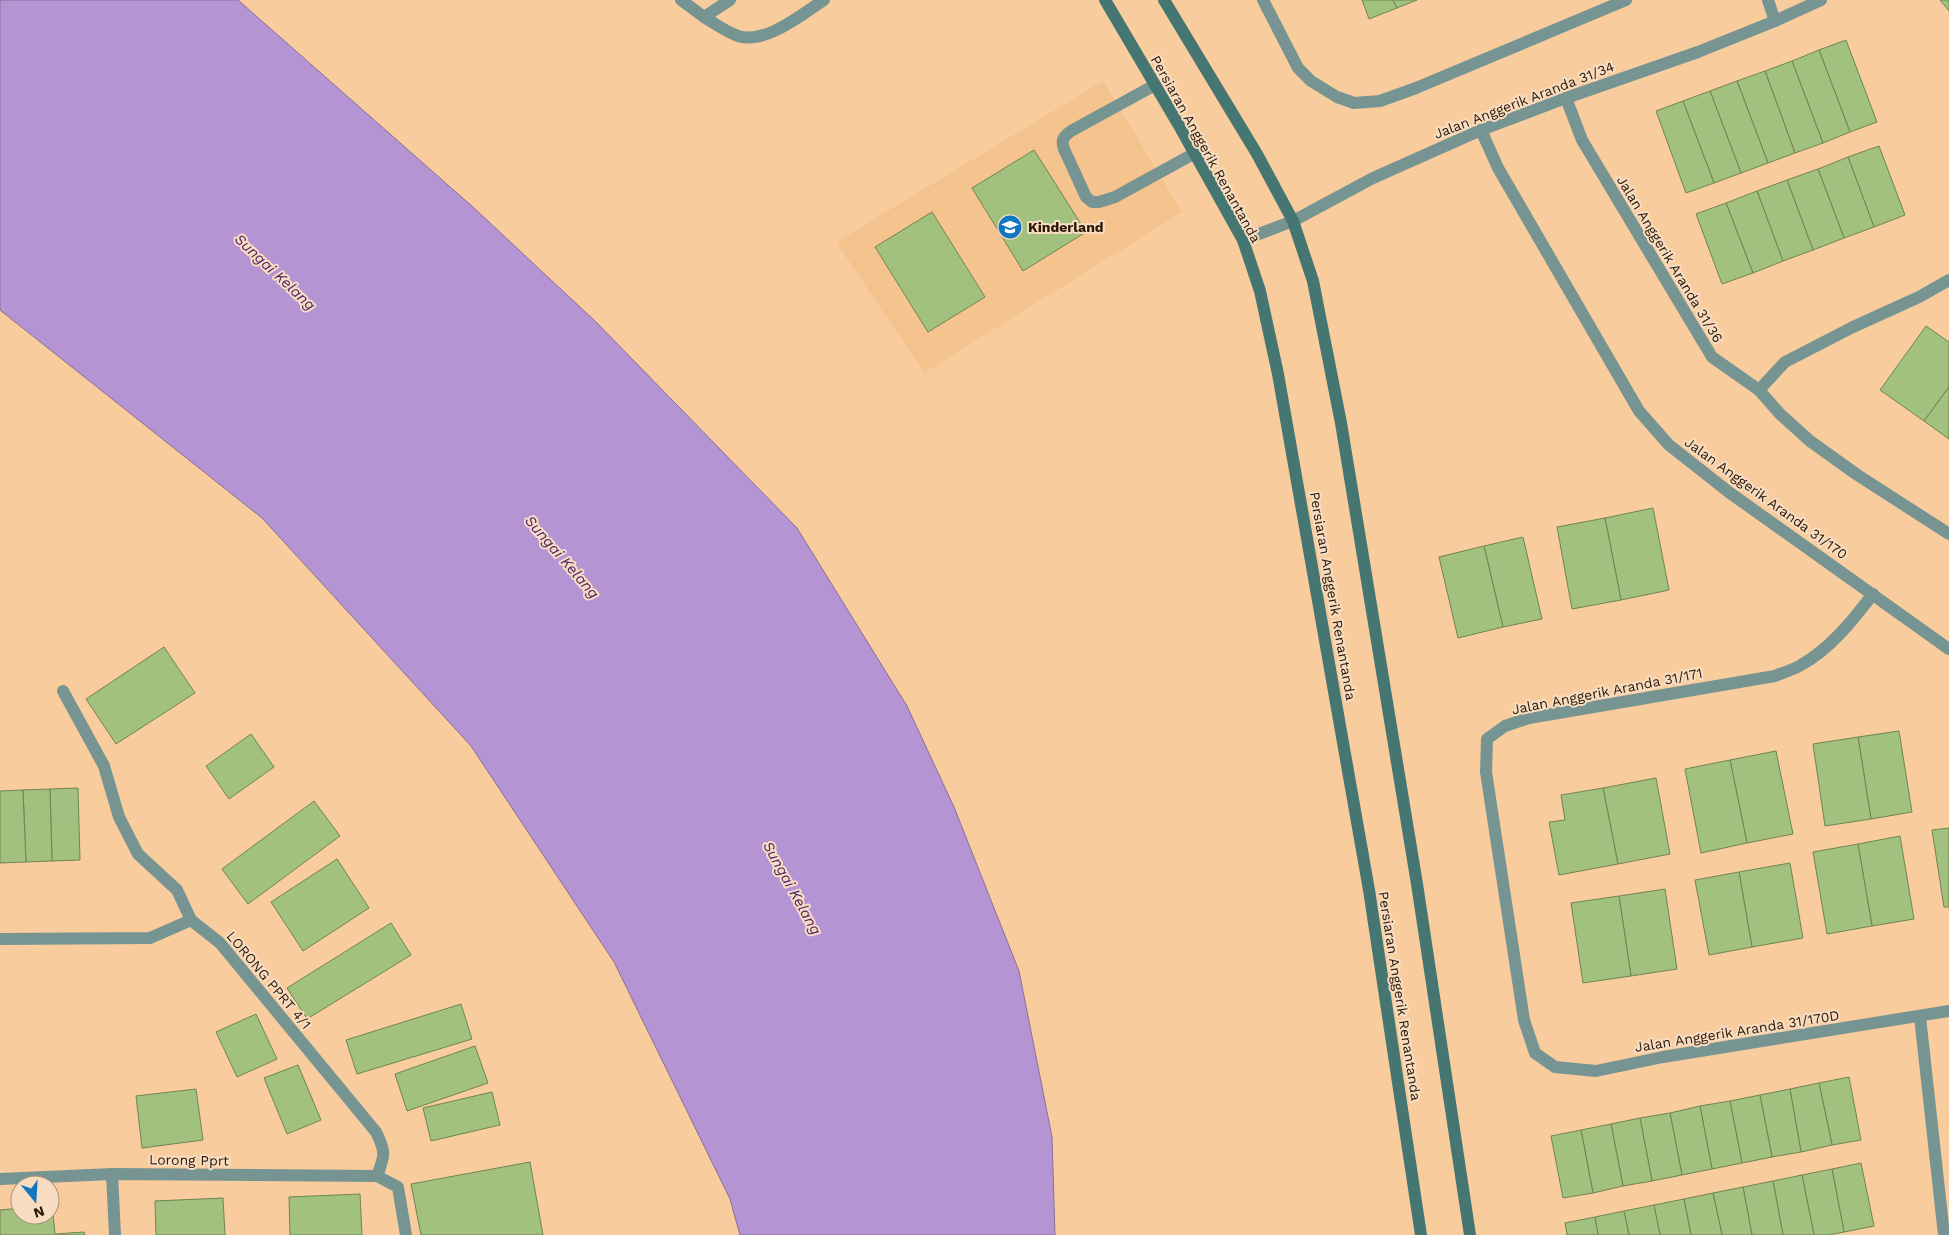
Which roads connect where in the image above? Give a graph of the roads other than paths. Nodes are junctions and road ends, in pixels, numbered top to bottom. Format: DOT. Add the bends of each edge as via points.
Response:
graph roads {
  1 [pos="681,0"];
  2 [pos="730,0"];
  3 [pos="824,0"];
  4 [pos="1105,0"];
  5 [pos="1164,0"];
  6 [pos="1263,0"];
  7 [pos="1626,0"];
  8 [pos="1768,0"];
  9 [pos="1821,0"];
  10 [pos="704,17"];
  11 [pos="1775,21"];
  12 [pos="1155,85"];
  13 [pos="1566,98"];
  14 [pos="1481,130"];
  15 [pos="1194,153"];
  16 [pos="1293,221"];
  17 [pos="1243,240"];
  18 [pos="1949,280"];
  19 [pos="1760,390"];
  20 [pos="1949,534"];
  21 [pos="1873,594"];
  22 [pos="1949,649"];
  23 [pos="63,691"];
  24 [pos="191,920"];
  25 [pos="0,939"];
  26 [pos="1949,1012"];
  27 [pos="1920,1017"];
  28 [pos="1534,1053"];
  29 [pos="112,1174"];
  30 [pos="377,1176"];
  31 [pos="0,1179"];
  32 [pos="115,1235"];
  33 [pos="406,1235"];
  34 [pos="1421,1235"];
  35 [pos="1470,1235"];
  36 [pos="1944,1235"];
  1 -- 10 [label="street"];
  2 -- 10 [label="street"];
  3 -- 10 [label="street" via="774,32 757,38 738,36"];
  4 -- 12 [label="main road, Persiaran Anggerik Renantanda"];
  5 -- 16 [label="main road" via="1257,154"];
  6 -- 7 [label="street" via="1298,68 1311,81 1354,103 1380,101 1416,88"];
  8 -- 11 [label="street"];
  9 -- 11 [label="street, Jalan Anggerik Aranda 31/34"];
  11 -- 13 [label="street, Jalan Anggerik Aranda 31/34"];
  12 -- 15 [label="main road, Persiaran Anggerik Renantanda"];
  12 -- 15 [label="street" via="1064,137 1064,149 1086,197 1092,202 1099,202 1115,197"];
  13 -- 14 [label="street, Jalan Anggerik Aranda 31/34"];
  13 -- 19 [label="street, Jalan Anggerik Aranda 31/36" via="1582,140 1712,357"];
  14 -- 16 [label="street, Jalan Anggerik Aranda 31/34" via="1373,178"];
  14 -- 21 [label="street, Jalan Anggerik Aranda 31/170" via="1498,168 1639,411 1669,445 1730,493"];
  15 -- 17 [label="main road, Persiaran Anggerik Renantanda"];
  16 -- 17 [label="street, Jalan Anggerik Aranda 31/34"];
  16 -- 35 [label="main road" via="1313,281 1342,423"];
  17 -- 34 [label="main road, Persiaran Anggerik Renantanda" via="1260,290 1278,374 1369,890"];
  18 -- 19 [label="street" via="1785,362"];
  19 -- 20 [label="street, Jalan Anggerik Aranda 31/36" via="1780,414 1810,441"];
  21 -- 22 [label="street, Jalan Anggerik Aranda 31/170"];
  21 -- 28 [label="street, Jalan Anggerik Aranda 31/171" via="1849,625 1827,645 1801,665 1776,676 1529,718 1505,726 1486,739 1486,772 1524,1020"];
  23 -- 24 [label="street, LORONG PPRT 4/1" via="104,766 119,817 138,854 176,890"];
  24 -- 25 [label="street" via="150,938"];
  24 -- 30 [label="street, LORONG PPRT 4/1" via="220,943 376,1132 384,1147"];
  26 -- 27 [label="street, Jalan Anggerik Aranda 31/170D"];
  27 -- 28 [label="street, Jalan Anggerik Aranda 31/170D" via="1663,1057 1596,1071 1555,1067"];
  27 -- 36 [label="street"];
  29 -- 30 [label="street, Lorong Pprt"];
  29 -- 31 [label="street, Lorong Pprt"];
  29 -- 32 [label="street"];
  30 -- 33 [label="street" via="398,1188"];
}
